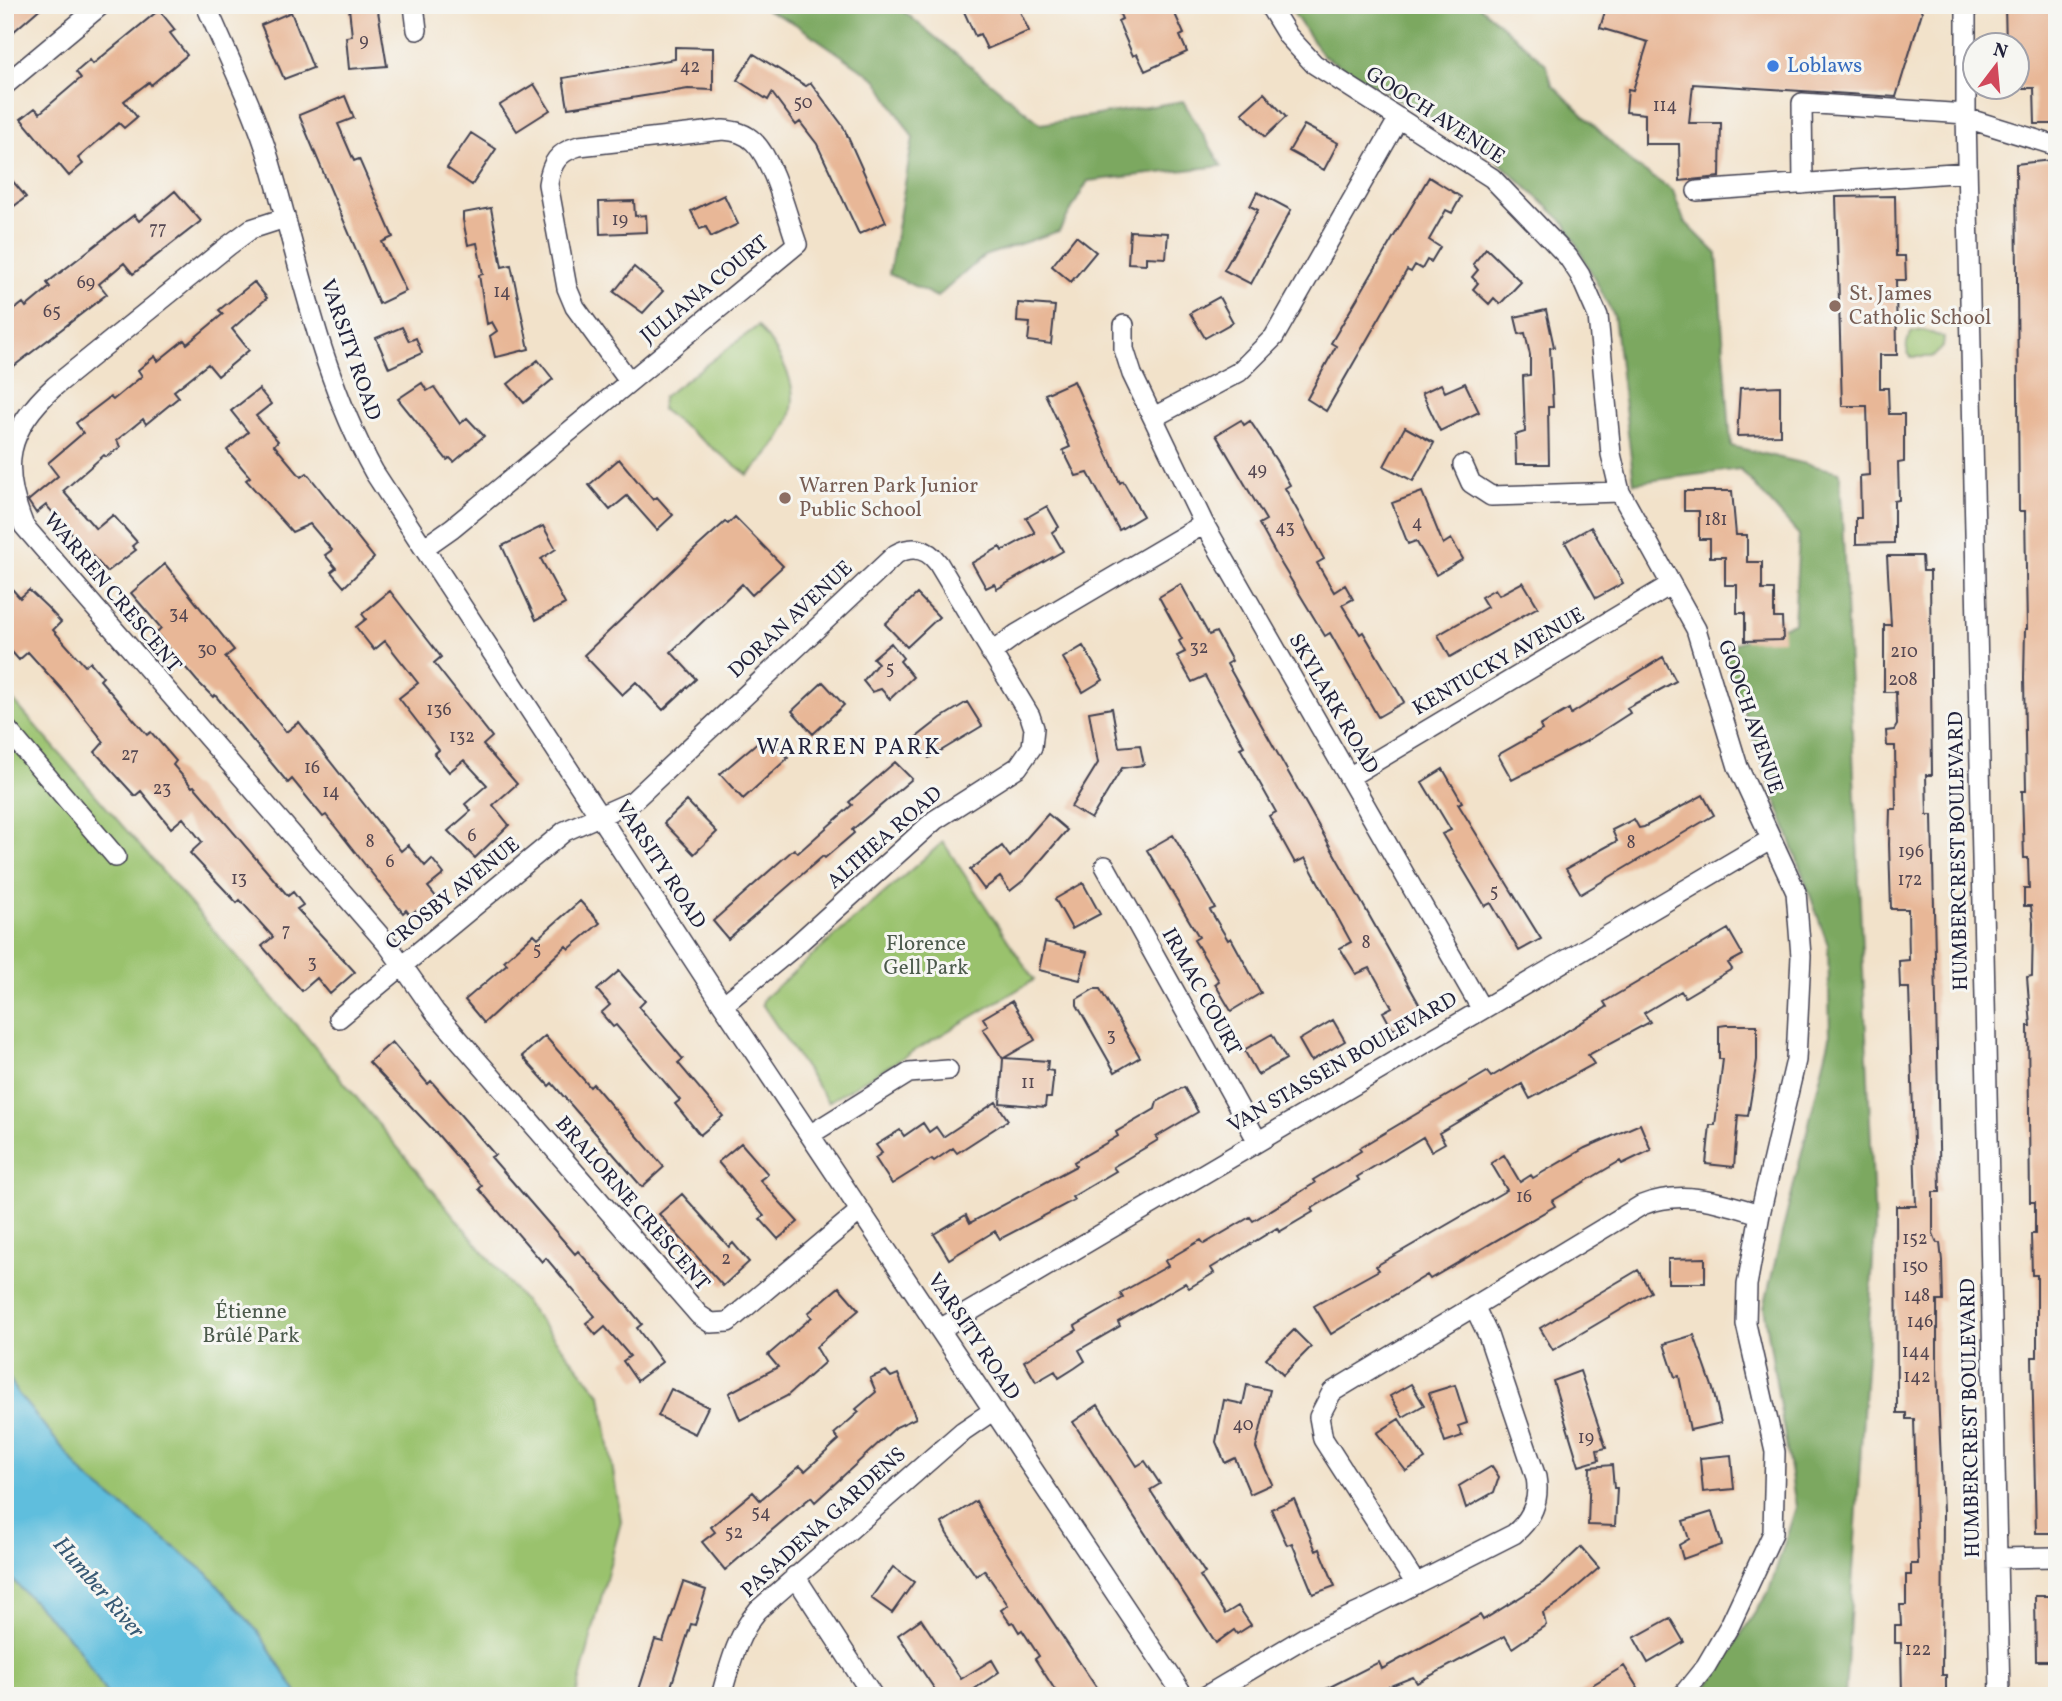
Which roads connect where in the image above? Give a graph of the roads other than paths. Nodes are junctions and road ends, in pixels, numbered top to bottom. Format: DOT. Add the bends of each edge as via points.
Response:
graph roads {
  1 [pos="101,5"];
  2 [pos="206,5"];
  3 [pos="414,5"];
  4 [pos="1269,5"];
  5 [pos="1966,5"];
  6 [pos="417,30"];
  7 [pos="5,85"];
  8 [pos="1966,116"];
  9 [pos="1399,118"];
  10 [pos="2057,146"];
  11 [pos="1967,172"];
  12 [pos="1804,184"];
  13 [pos="1697,191"];
  14 [pos="285,218"];
  15 [pos="1124,325"];
  16 [pos="629,381"];
  17 [pos="1154,417"];
  18 [pos="6,452"];
  19 [pos="1463,465"];
  20 [pos="1620,492"];
  21 [pos="1204,524"];
  22 [pos="425,547"];
  23 [pos="1670,585"];
  24 [pos="991,653"];
  25 [pos="5,727"];
  26 [pos="1349,777"];
  27 [pos="600,814"];
  28 [pos="1770,840"];
  29 [pos="116,857"];
  30 [pos="1105,866"];
  31 [pos="402,965"];
  32 [pos="723,1005"];
  33 [pos="1481,1008"];
  34 [pos="339,1018"];
  35 [pos="948,1070"];
  36 [pos="811,1134"];
  37 [pos="1257,1140"];
  38 [pos="860,1211"];
  39 [pos="1759,1214"];
  40 [pos="1474,1306"];
  41 [pos="940,1329"];
  42 [pos="994,1410"];
  43 [pos="1997,1558"];
  44 [pos="2057,1558"];
  45 [pos="795,1576"];
  46 [pos="1416,1584"];
  47 [pos="721,1696"];
  48 [pos="873,1696"];
  49 [pos="1184,1696"];
  50 [pos="1206,1696"];
  51 [pos="1682,1696"];
  52 [pos="2000,1696"];
  1 -- 7 [label="street"];
  2 -- 14 [label="street, VARSITY ROAD" via="268,155"];
  3 -- 6 [label="street"];
  4 -- 9 [label="street, GOOCH AVENUE" via="1288,36 1314,64"];
  5 -- 8 [label="street, HUMBERCREST BOULEVARD"];
  8 -- 10 [label="street"];
  8 -- 11 [label="street, HUMBERCREST BOULEVARD"];
  8 -- 12 [label="street" via="1802,103"];
  9 -- 17 [label="street" via="1274,337 1239,372"];
  9 -- 20 [label="street, GOOCH AVENUE" via="1492,178 1580,275 1598,316 1611,454"];
  11 -- 12 [label="street"];
  11 -- 43 [label="street, HUMBERCREST BOULEVARD"];
  12 -- 13 [label="street"];
  14 -- 18 [label="street, WARREN CRESCENT" via="251,229 55,386 22,421"];
  14 -- 22 [label="street, VARSITY ROAD" via="325,362 357,441"];
  15 -- 17 [label="street, SKYLARK ROAD" via="1128,363"];
  16 -- 16 [label="street, JULIANA COURT" via="582,317 568,288 548,184 555,159 579,146 738,132 753,141 764,156 797,244"];
  16 -- 22 [label="street, JULIANA COURT"];
  17 -- 21 [label="street, SKYLARK ROAD"];
  18 -- 31 [label="street, WARREN CRESCENT" via="9,491 24,526"];
  19 -- 20 [label="street" via="1471,484 1491,496"];
  20 -- 23 [label="street, GOOCH AVENUE"];
  21 -- 24 [label="street"];
  21 -- 26 [label="street, SKYLARK ROAD"];
  22 -- 27 [label="street, VARSITY ROAD"];
  23 -- 26 [label="street, KENTUCKY AVENUE"];
  23 -- 28 [label="street, GOOCH AVENUE" via="1696,629 1738,767"];
  24 -- 27 [label="street, DORAN AVENUE" via="935,558 916,549 901,552 633,801"];
  24 -- 32 [label="street, ALTHEA ROAD" via="1033,722 1034,741 1026,758 935,820"];
  25 -- 29 [label="street"];
  26 -- 33 [label="street, SKYLARK ROAD"];
  27 -- 31 [label="street, CROSBY AVENUE" via="565,831"];
  27 -- 32 [label="street, VARSITY ROAD"];
  28 -- 33 [label="street, VAN STASSEN BOULEVARD"];
  28 -- 39 [label="street, GOOCH AVENUE" via="1796,892 1801,956 1796,1060"];
  30 -- 37 [label="street, IRMAC COURT"];
  31 -- 34 [label="street, CROSBY AVENUE"];
  31 -- 38 [label="street, BRALORNE CRESCENT" via="435,1012 710,1323 728,1322"];
  32 -- 36 [label="street, VARSITY ROAD"];
  33 -- 37 [label="street, VAN STASSEN BOULEVARD"];
  35 -- 36 [label="street" via="909,1073"];
  36 -- 38 [label="street, VARSITY ROAD"];
  37 -- 41 [label="street, VAN STASSEN BOULEVARD"];
  38 -- 41 [label="street, VARSITY ROAD"];
  39 -- 40 [label="street" via="1698,1196 1659,1198"];
  39 -- 51 [label="street, GOOCH AVENUE" via="1747,1285 1746,1324 1775,1452 1773,1533 1730,1625"];
  40 -- 46 [label="street" via="1532,1464 1537,1496 1531,1515 1514,1534"];
  40 -- 46 [label="street" via="1336,1388 1320,1412 1323,1439"];
  41 -- 42 [label="street, VARSITY ROAD"];
  42 -- 45 [label="street, PASADENA GARDENS" via="963,1431"];
  42 -- 49 [label="street, VARSITY ROAD"];
  43 -- 44 [label="street"];
  43 -- 52 [label="street, HUMBERCREST BOULEVARD"];
  45 -- 47 [label="street, PASADENA GARDENS" via="746,1625"];
  45 -- 48 [label="street"];
  46 -- 50 [label="street" via="1307,1636"];
}
